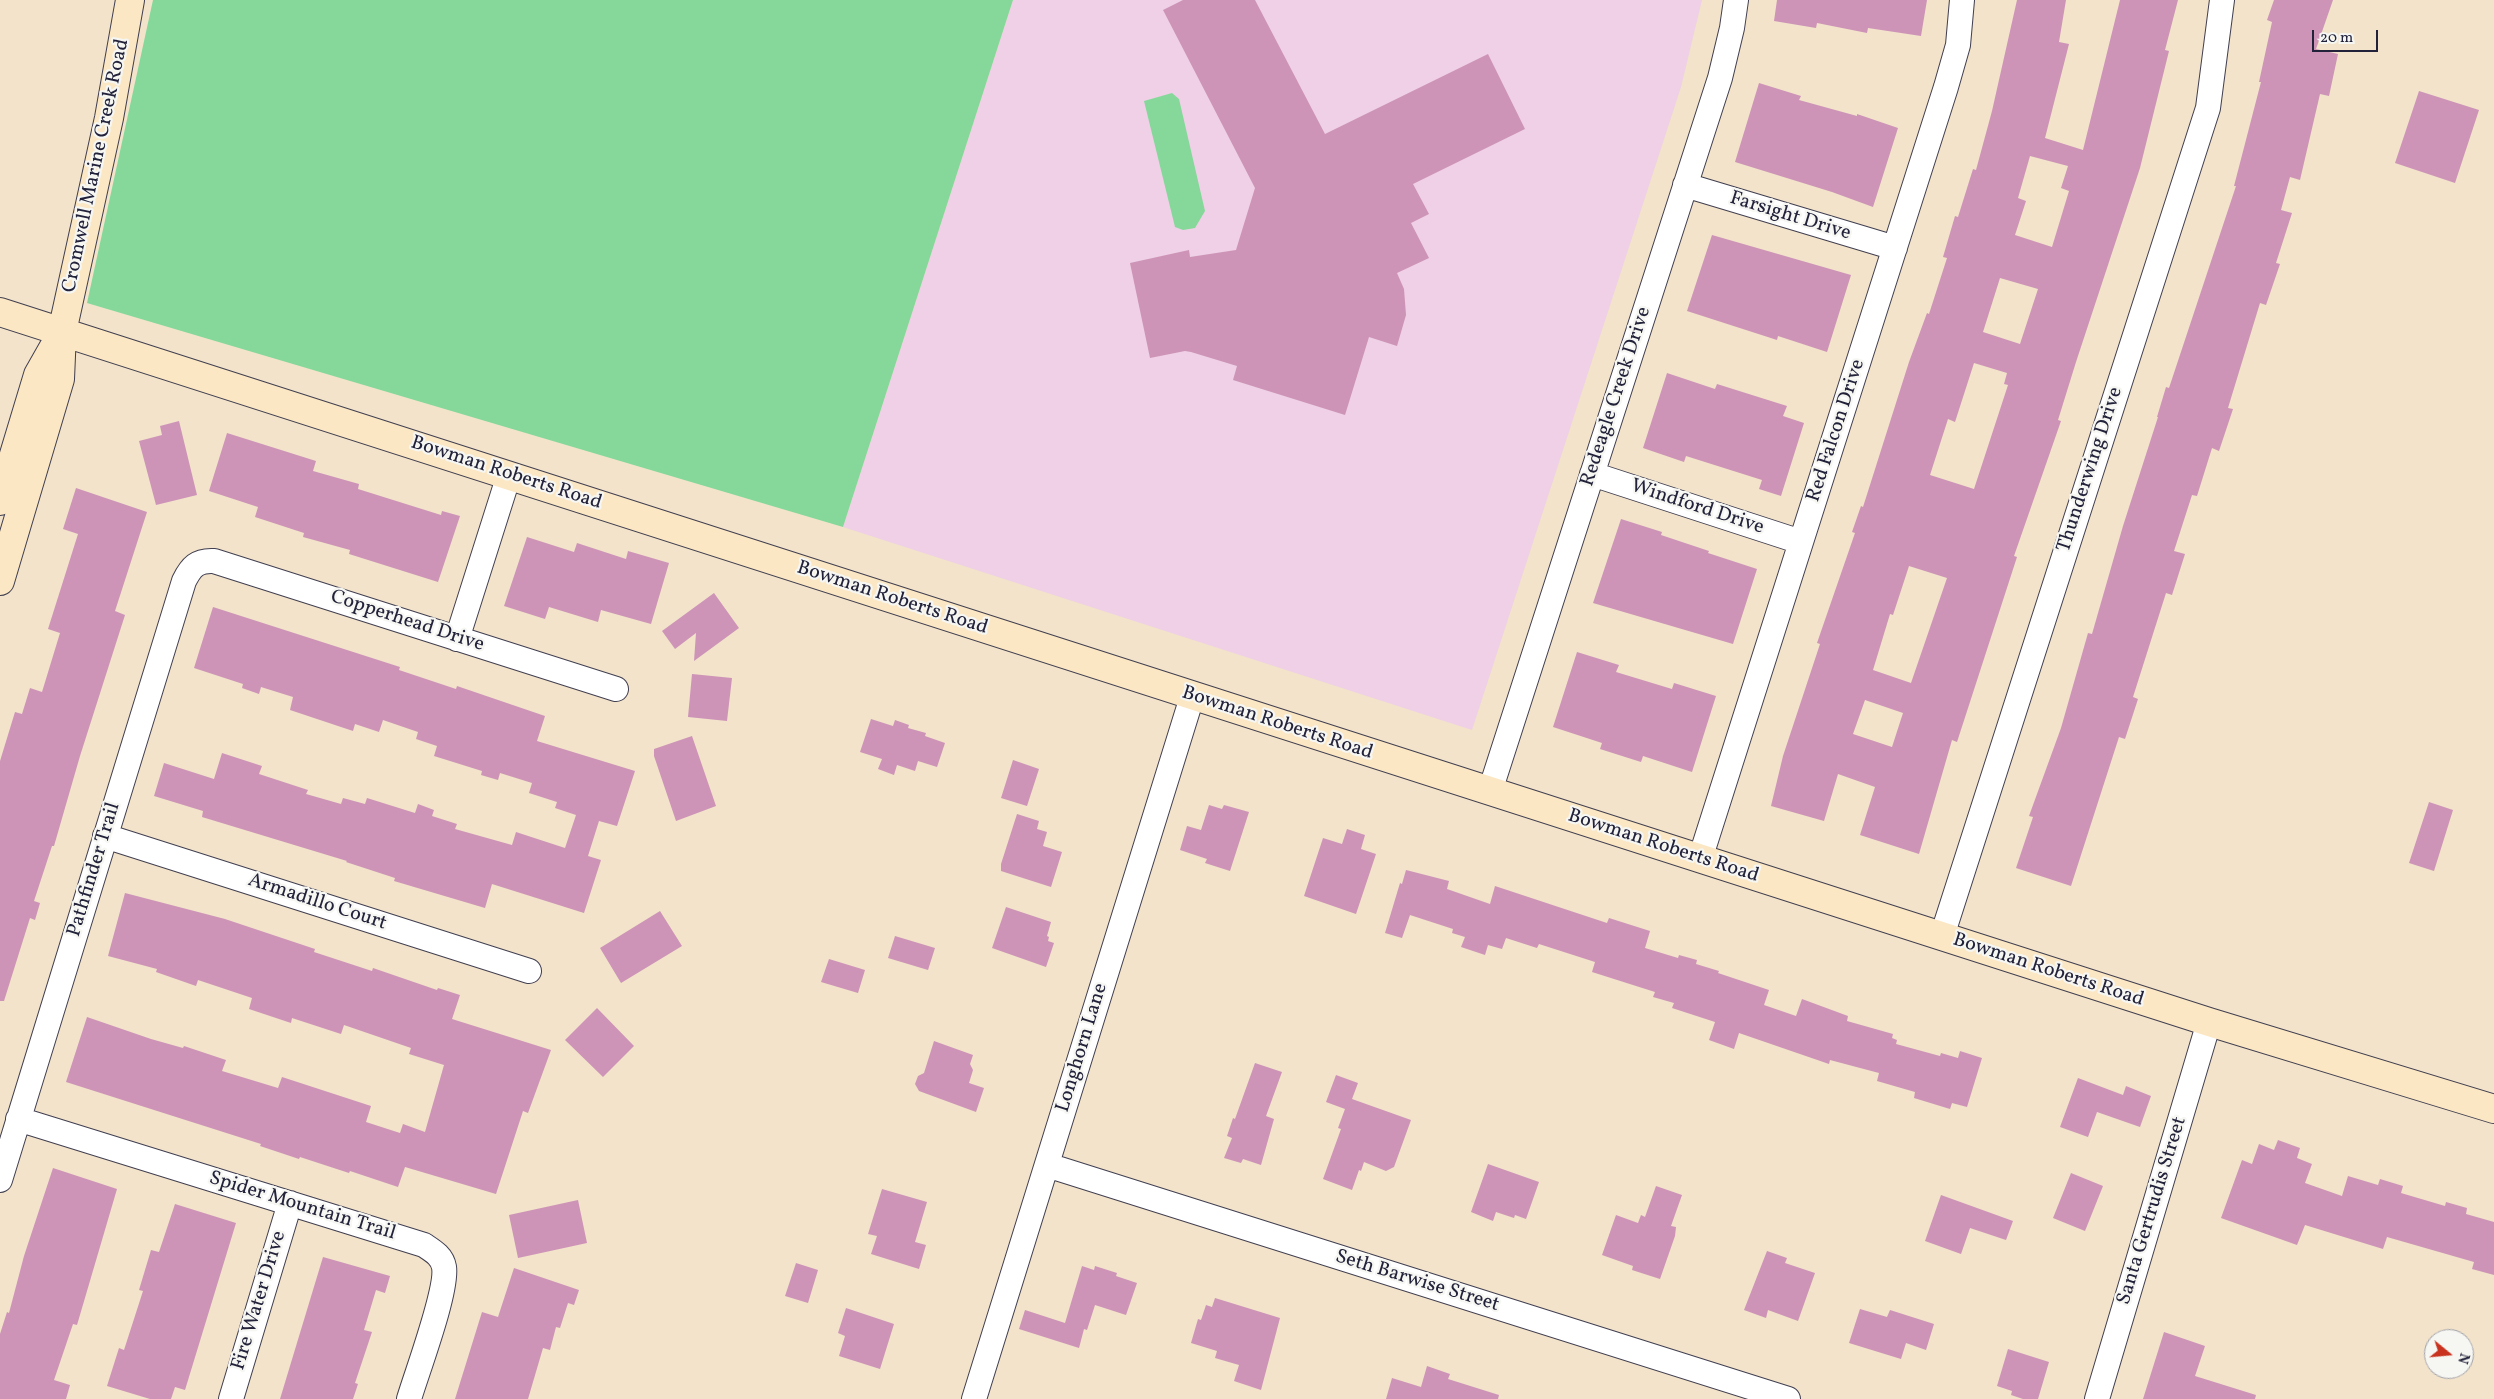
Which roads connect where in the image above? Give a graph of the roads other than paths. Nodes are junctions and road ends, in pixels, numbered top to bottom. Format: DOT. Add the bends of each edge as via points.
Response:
graph roads {
  1 [pos="130,0"];
  2 [pos="1736,0"];
  3 [pos="1962,0"];
  4 [pos="2222,0"];
  5 [pos="1685,185"];
  6 [pos="1895,248"];
  7 [pos="0,312"];
  8 [pos="62,332"];
  9 [pos="1592,474"];
  10 [pos="509,475"];
  11 [pos="0,501"];
  12 [pos="1801,542"];
  13 [pos="197,563"];
  14 [pos="0,581"];
  15 [pos="458,639"];
  16 [pos="616,689"];
  17 [pos="1192,697"];
  18 [pos="1490,791"];
  19 [pos="106,836"];
  20 [pos="1700,859"];
  21 [pos="1942,936"];
  22 [pos="529,971"];
  23 [pos="2209,1022"];
  24 [pos="2494,1109"];
  25 [pos="18,1120"];
  26 [pos="1046,1165"];
  27 [pos="0,1180"];
  28 [pos="290,1203"];
  29 [pos="231,1399"];
  30 [pos="408,1399"];
  31 [pos="974,1399"];
  32 [pos="1788,1399"];
  33 [pos="2097,1399"];
  1 -- 8 [label="street, Cromwell Marine Creek Road" via="107,128"];
  2 -- 5 [label="street, Redeagle Creek Drive" via="1720,78"];
  3 -- 6 [label="street, Red Falcon Drive" via="1958,45"];
  4 -- 21 [label="street, Thunderwing Drive" via="2208,108"];
  5 -- 6 [label="street, Farsight Drive"];
  5 -- 9 [label="street, Redeagle Creek Drive"];
  6 -- 12 [label="street, Red Falcon Drive"];
  7 -- 8 [label="street, Bowman Roberts Road"];
  8 -- 10 [label="street, Bowman Roberts Road"];
  8 -- 11 [label="street, Cromwell Marine Creek Road" via="38,375"];
  8 -- 14 [label="street, Cromwell Marine Creek Road" via="60,379"];
  9 -- 12 [label="street, Windford Drive"];
  9 -- 18 [label="street, Redeagle Creek Drive"];
  10 -- 15 [label="street"];
  10 -- 17 [label="street, Bowman Roberts Road"];
  12 -- 20 [label="street, Red Falcon Drive"];
  13 -- 15 [label="street, Copperhead Drive" via="214,561"];
  13 -- 19 [label="street, Pathfinder Trail" via="184,581"];
  15 -- 16 [label="street, Copperhead Drive"];
  17 -- 18 [label="street, Bowman Roberts Road"];
  17 -- 26 [label="street, Longhorn Lane"];
  18 -- 20 [label="street, Bowman Roberts Road"];
  19 -- 22 [label="street, Armadillo Court"];
  19 -- 25 [label="street, Pathfinder Trail"];
  20 -- 21 [label="street, Bowman Roberts Road"];
  21 -- 23 [label="street, Bowman Roberts Road"];
  23 -- 24 [label="street, Bowman Roberts Road"];
  23 -- 33 [label="street, Santa Gertrudis Street"];
  25 -- 27 [label="street, Pathfinder Trail"];
  25 -- 28 [label="street, Spider Mountain Trail"];
  26 -- 31 [label="street, Longhorn Lane"];
  26 -- 32 [label="street, Seth Barwise Street"];
  28 -- 29 [label="street, Fire Water Drive"];
  28 -- 30 [label="street, Spider Mountain Trail" via="424,1245 441,1258 444,1281"];
}
